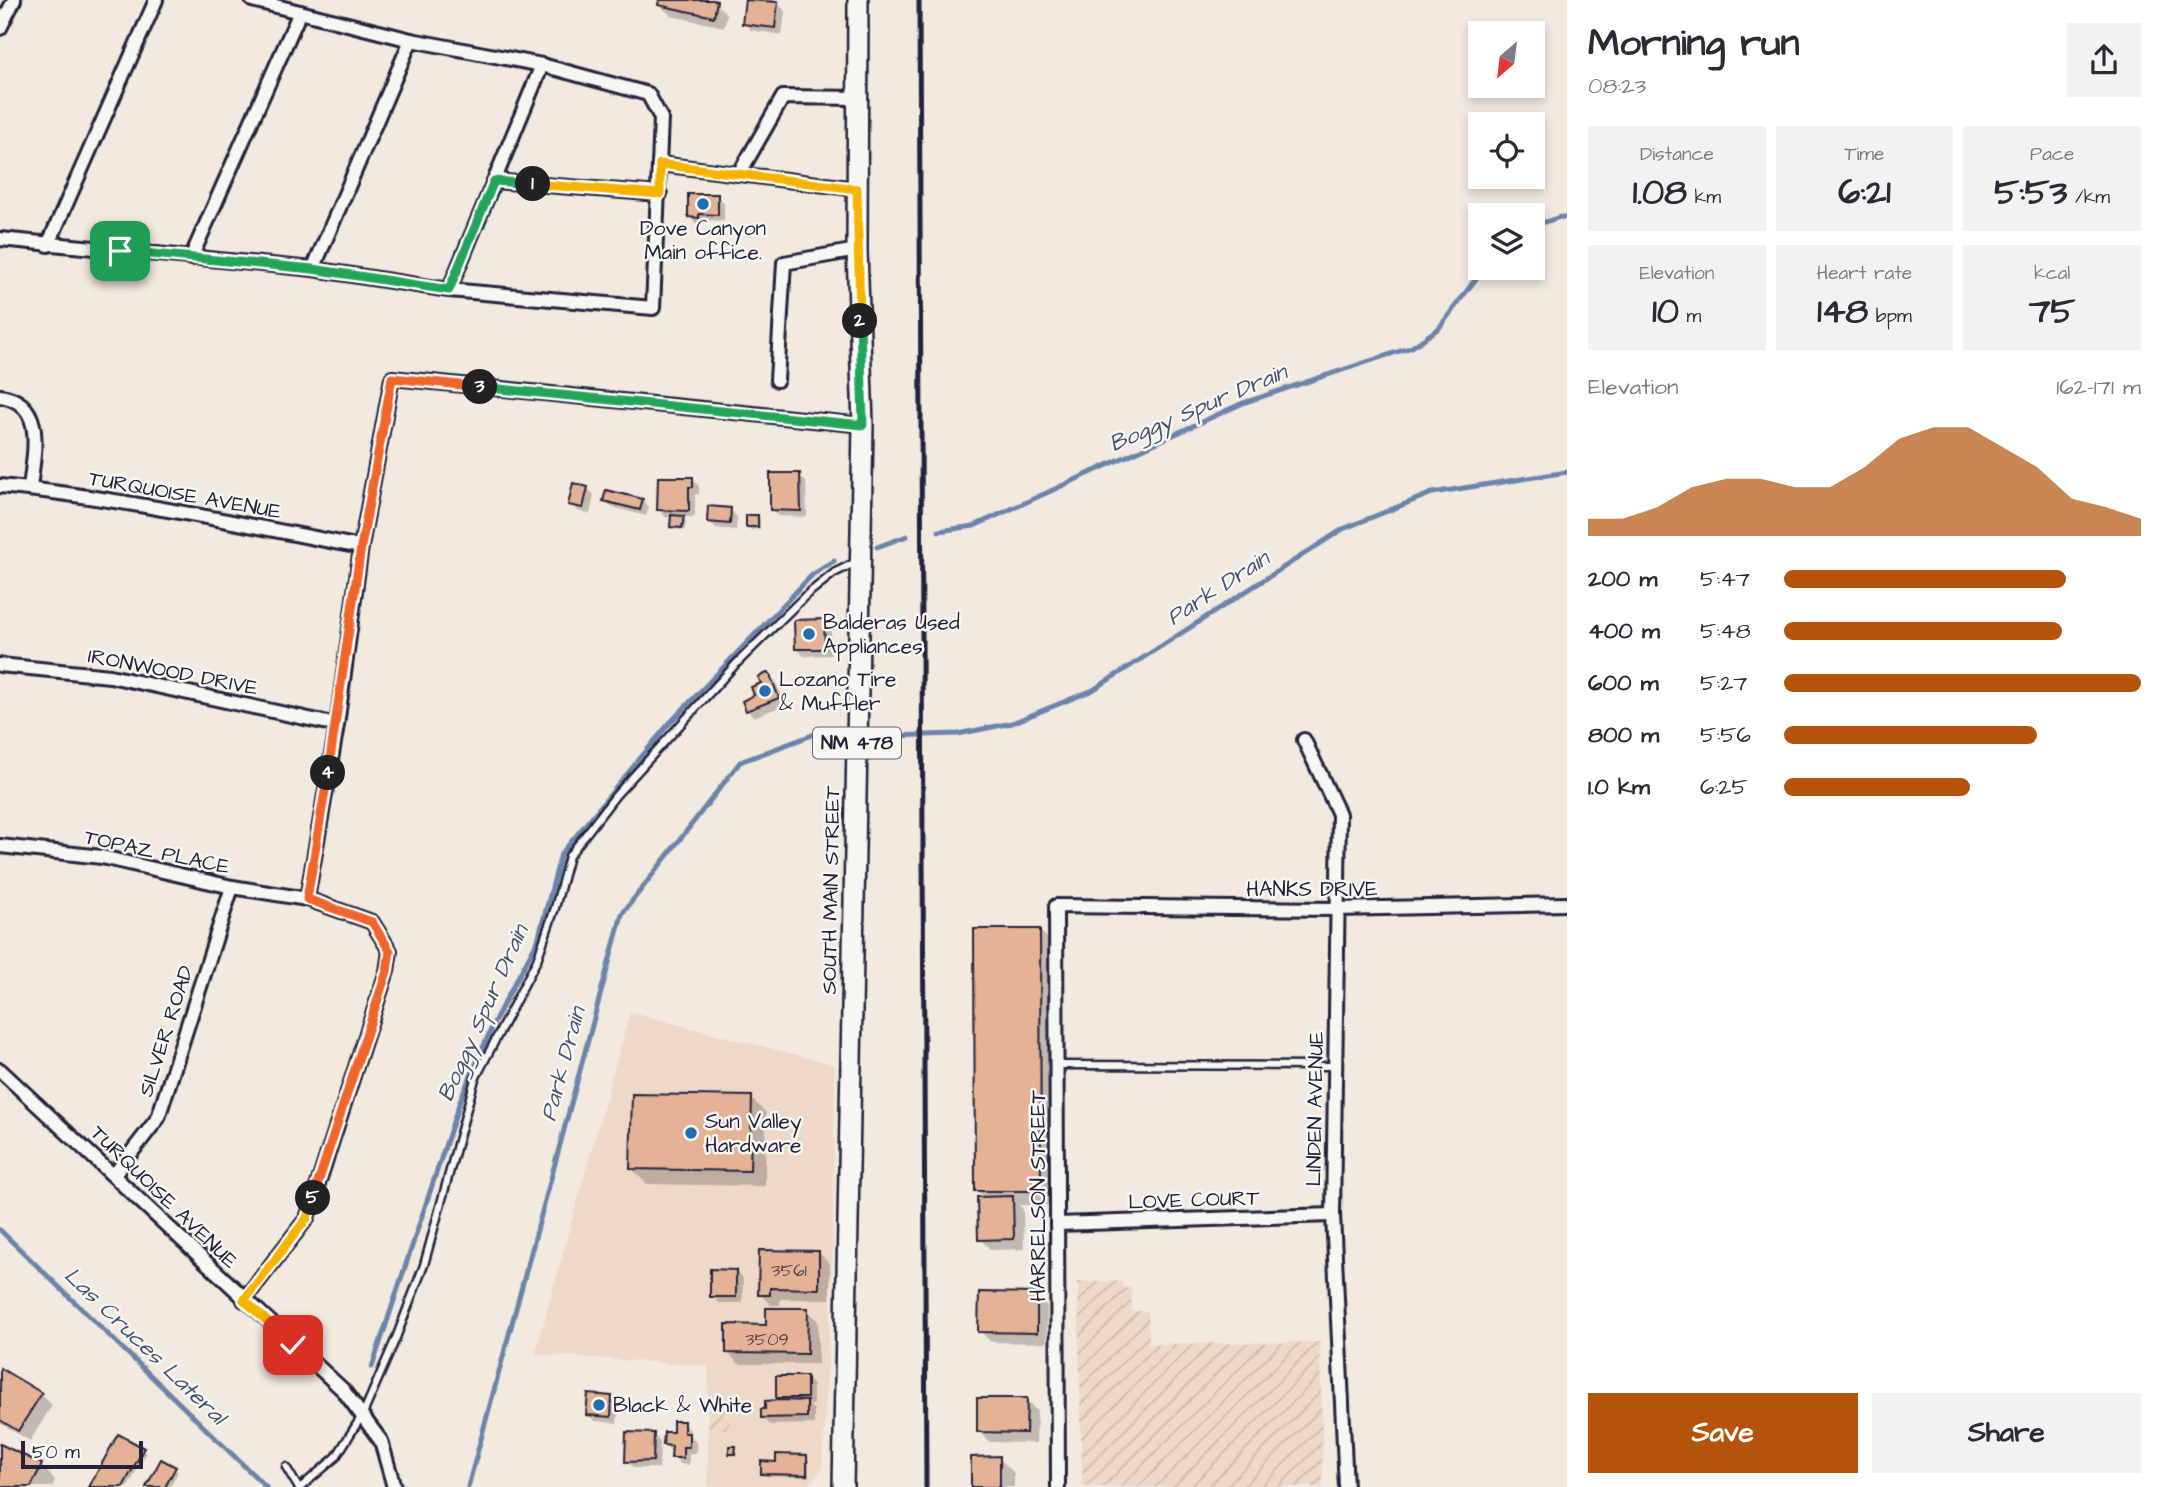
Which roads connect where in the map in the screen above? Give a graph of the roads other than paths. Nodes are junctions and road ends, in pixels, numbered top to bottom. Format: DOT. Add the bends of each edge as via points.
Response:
graph roads {
  1 [pos="14,0"];
  2 [pos="156,0"];
  3 [pos="252,0"];
  4 [pos="858,0"];
  5 [pos="300,12"];
  6 [pos="0,28"];
  7 [pos="411,40"];
  8 [pos="542,65"];
  9 [pos="859,98"];
  10 [pos="660,164"];
  11 [pos="739,174"];
  12 [pos="494,181"];
  13 [pos="857,189"];
  14 [pos="660,194"];
  15 [pos="0,239"];
  16 [pos="48,245"];
  17 [pos="857,250"];
  18 [pos="191,258"];
  19 [pos="313,269"];
  20 [pos="449,290"];
  21 [pos="776,380"];
  22 [pos="0,396"];
  23 [pos="863,425"];
  24 [pos="0,486"];
  25 [pos="30,489"];
  26 [pos="361,547"];
  27 [pos="860,560"];
  28 [pos="0,665"];
  29 [pos="337,725"];
  30 [pos="1304,740"];
  31 [pos="0,846"];
  32 [pos="232,887"];
  33 [pos="307,899"];
  34 [pos="1567,904"];
  35 [pos="1056,906"];
  36 [pos="1336,909"];
  37 [pos="1056,1065"];
  38 [pos="1334,1066"];
  39 [pos="0,1070"];
  40 [pos="114,1175"];
  41 [pos="1333,1215"];
  42 [pos="1057,1224"];
  43 [pos="244,1300"];
  44 [pos="363,1415"];
  45 [pos="286,1467"];
  46 [pos="299,1487"];
  47 [pos="394,1487"];
  48 [pos="842,1487"];
  49 [pos="1058,1487"];
  50 [pos="1346,1487"];
  1 -- 6 [label="street"];
  2 -- 16 [label="street"];
  3 -- 5 [label="street"];
  4 -- 9 [label="main road, SOUTH MAIN STREET / NM 478"];
  5 -- 7 [label="street"];
  5 -- 18 [label="street"];
  7 -- 8 [label="street"];
  7 -- 19 [label="street"];
  8 -- 10 [label="street" via="648,94 662,118"];
  8 -- 12 [label="street"];
  9 -- 11 [label="street" via="783,97"];
  9 -- 13 [label="main road, SOUTH MAIN STREET / NM 478"];
  10 -- 11 [label="street"];
  10 -- 14 [label="street"];
  11 -- 13 [label="street"];
  12 -- 14 [label="street"];
  12 -- 20 [label="street"];
  13 -- 17 [label="main road, SOUTH MAIN STREET / NM 478"];
  14 -- 20 [label="street" via="653,308"];
  15 -- 16 [label="street"];
  16 -- 18 [label="street"];
  17 -- 21 [label="street" via="784,263"];
  17 -- 23 [label="main road, SOUTH MAIN STREET / NM 478"];
  18 -- 19 [label="street"];
  19 -- 20 [label="street"];
  22 -- 25 [label="street" via="12,397 35,424"];
  23 -- 26 [label="street" via="392,378"];
  23 -- 27 [label="main road, SOUTH MAIN STREET / NM 478"];
  24 -- 25 [label="street, TURQUOISE AVENUE"];
  25 -- 26 [label="street, TURQUOISE AVENUE" via="142,504"];
  26 -- 29 [label="street"];
  27 -- 44 [label="lane" via="805,596 735,666 616,795 569,856 537,960 475,1079 424,1265"];
  27 -- 48 [label="main road, SOUTH MAIN STREET / NM 478"];
  28 -- 29 [label="street, IRONWOOD DRIVE" via="110,676"];
  29 -- 33 [label="street"];
  30 -- 36 [label="street, LINDEN AVENUE" via="1339,814"];
  31 -- 32 [label="street, TOPAZ PLACE" via="102,857"];
  32 -- 33 [label="street, TOPAZ PLACE"];
  32 -- 40 [label="street, SILVER ROAD" via="158,1118"];
  33 -- 43 [label="street, TOPAZ PLACE" via="372,922 390,951 387,971 307,1218"];
  34 -- 36 [label="street, HANKS DRIVE"];
  35 -- 36 [label="street, HANKS DRIVE"];
  35 -- 37 [label="street, HARRELSON STREET"];
  36 -- 38 [label="street, LINDEN AVENUE"];
  37 -- 38 [label="lane"];
  37 -- 42 [label="street, HARRELSON STREET"];
  38 -- 41 [label="street, LINDEN AVENUE"];
  39 -- 40 [label="street, TURQUOISE AVENUE"];
  40 -- 43 [label="street, TURQUOISE AVENUE"];
  41 -- 42 [label="street, LOVE COURT"];
  41 -- 50 [label="street, LINDEN AVENUE"];
  42 -- 49 [label="street, HARRELSON STREET"];
  43 -- 44 [label="street, TURQUOISE AVENUE" via="343,1390"];
  44 -- 46 [label="lane" via="336,1457"];
  44 -- 47 [label="street, TURQUOISE AVENUE" via="381,1441"];
  45 -- 46 [label="lane"];
}
